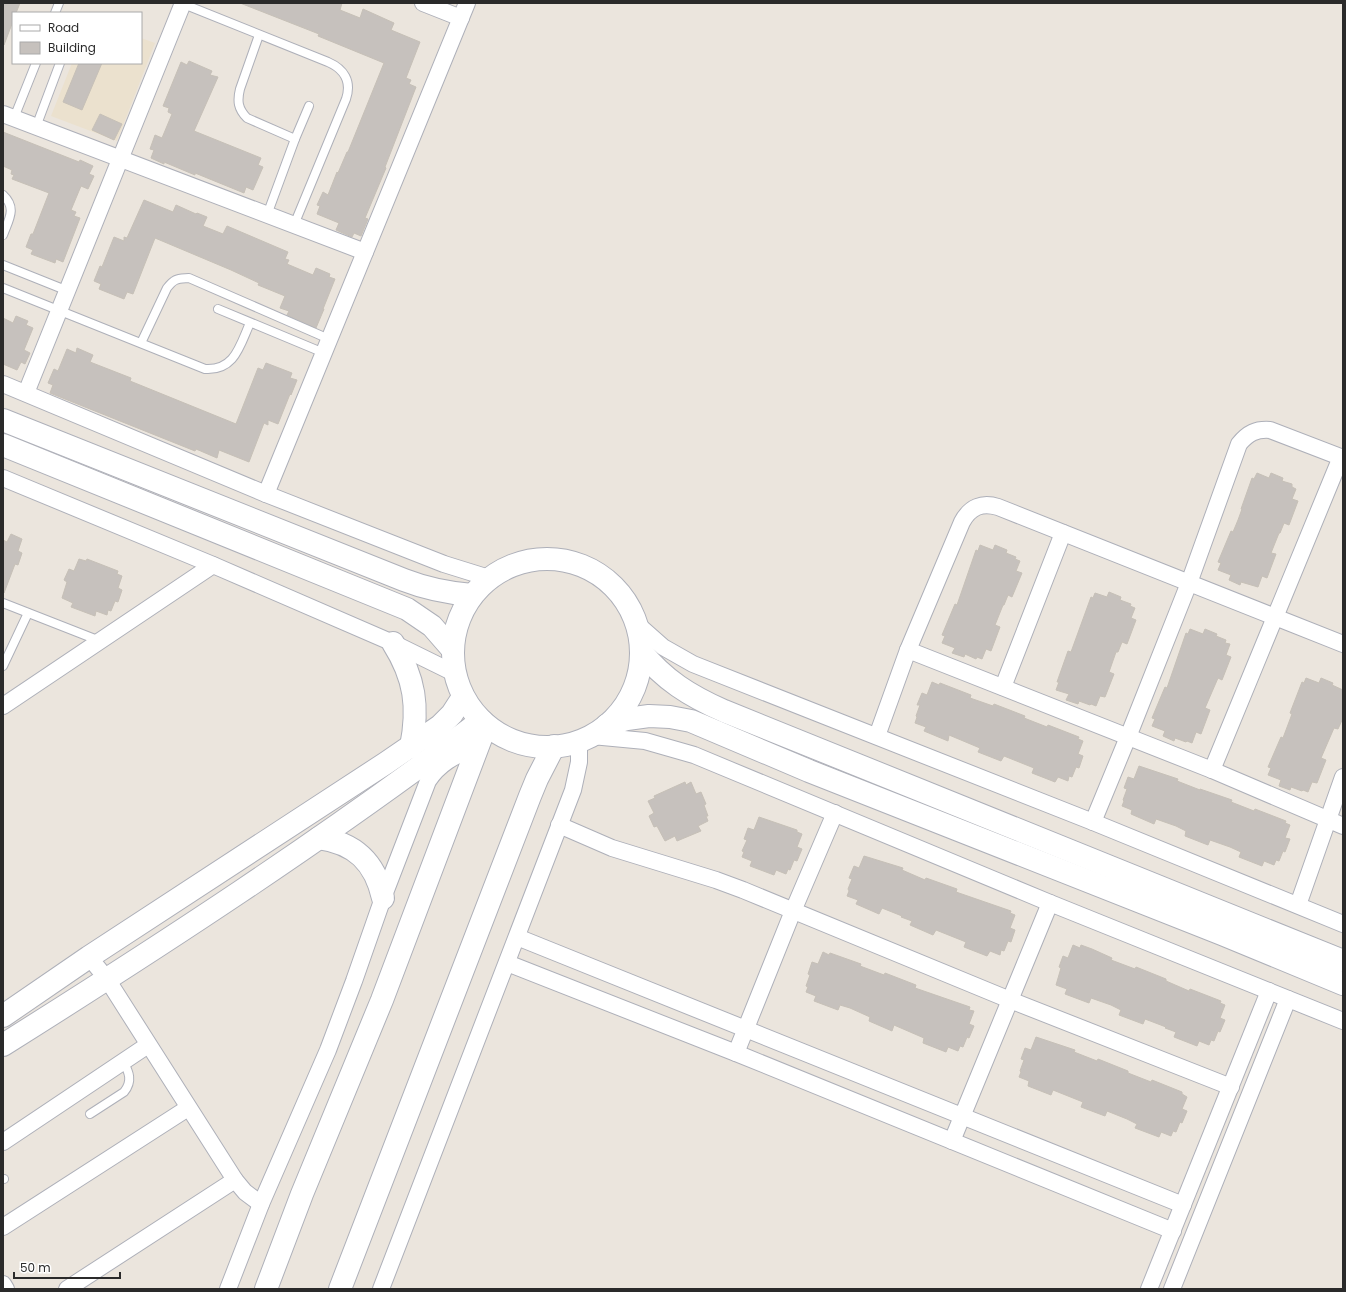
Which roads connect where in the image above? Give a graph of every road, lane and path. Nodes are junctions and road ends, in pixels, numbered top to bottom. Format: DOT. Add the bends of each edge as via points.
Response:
graph roads {
  1 [pos="182,3"];
  2 [pos="423,3"];
  3 [pos="467,3"];
  4 [pos="461,18"];
  5 [pos="259,35"];
  6 [pos="35,64"];
  7 [pos="60,64"];
  8 [pos="309,106"];
  9 [pos="9,116"];
  10 [pos="36,127"];
  11 [pos="295,139"];
  12 [pos="120,159"];
  13 [pos="3,195"];
  14 [pos="267,215"];
  15 [pos="294,226"];
  16 [pos="3,235"];
  17 [pos="365,252"];
  18 [pos="3,264"];
  19 [pos="3,288"];
  20 [pos="68,291"];
  21 [pos="59,310"];
  22 [pos="218,310"];
  23 [pos="250,323"];
  24 [pos="142,343"];
  25 [pos="326,346"];
  26 [pos="3,384"];
  27 [pos="26,393"];
  28 [pos="3,420"];
  29 [pos="3,445"];
  30 [pos="1342,457"];
  31 [pos="3,478"];
  32 [pos="266,494"];
  33 [pos="1064,533"];
  34 [pos="213,565"];
  35 [pos="489,578"];
  36 [pos="1189,583"];
  37 [pos="472,595"];
  38 [pos="3,603"];
  39 [pos="28,613"];
  40 [pos="1275,618"];
  41 [pos="637,624"];
  42 [pos="100,641"];
  43 [pos="393,643"];
  44 [pos="1343,644"];
  45 [pos="452,649"];
  46 [pos="908,650"];
  47 [pos="641,651"];
  48 [pos="3,666"];
  49 [pos="454,673"];
  50 [pos="1003,687"];
  51 [pos="463,697"];
  52 [pos="3,706"];
  53 [pos="484,723"];
  54 [pos="592,734"];
  55 [pos="877,736"];
  56 [pos="1128,737"];
  57 [pos="479,745"];
  58 [pos="554,746"];
  59 [pos="411,747"];
  60 [pos="1212,770"];
  61 [pos="1342,783"];
  62 [pos="835,813"];
  63 [pos="1327,819"];
  64 [pos="1093,822"];
  65 [pos="559,825"];
  66 [pos="1343,826"];
  67 [pos="319,838"];
  68 [pos="383,898"];
  69 [pos="1050,904"];
  70 [pos="1298,905"];
  71 [pos="793,911"];
  72 [pos="1343,924"];
  73 [pos="517,937"];
  74 [pos="89,957"];
  75 [pos="1343,961"];
  76 [pos="508,963"];
  77 [pos="107,980"];
  78 [pos="1343,984"];
  79 [pos="1269,991"];
  80 [pos="1288,999"];
  81 [pos="1010,1000"];
  82 [pos="3,1016"];
  83 [pos="1343,1021"];
  84 [pos="746,1030"];
  85 [pos="3,1045"];
  86 [pos="148,1045"];
  87 [pos="736,1053"];
  88 [pos="123,1061"];
  89 [pos="1231,1087"];
  90 [pos="188,1108"];
  91 [pos="90,1114"];
  92 [pos="962,1117"];
  93 [pos="952,1141"];
  94 [pos="3,1142"];
  95 [pos="235,1180"];
  96 [pos="261,1204"];
  97 [pos="1183,1205"];
  98 [pos="3,1227"];
  99 [pos="1173,1230"];
  100 [pos="3,1284"];
  101 [pos="6,1289"];
  102 [pos="67,1289"];
  103 [pos="228,1289"];
  104 [pos="266,1289"];
  105 [pos="340,1289"];
  106 [pos="381,1289"];
  107 [pos="1149,1289"];
  108 [pos="1172,1289"];
  1 -- 5 [label="lane"];
  1 -- 12 [label="street"];
  2 -- 4 [label="street"];
  3 -- 4 [label="street"];
  4 -- 17 [label="street"];
  5 -- 11 [label="lane" via="240,89 238,105 247,118"];
  5 -- 15 [label="lane" via="336,65 346,76 348,84 346,99"];
  6 -- 9 [label="lane"];
  7 -- 10 [label="lane"];
  8 -- 11 [label="lane"];
  9 -- 10 [label="street"];
  10 -- 12 [label="street"];
  11 -- 14 [label="lane"];
  12 -- 14 [label="street"];
  12 -- 20 [label="street"];
  13 -- 16 [label="lane" via="11,206 11,213"];
  14 -- 15 [label="street"];
  15 -- 17 [label="street"];
  17 -- 25 [label="street"];
  18 -- 20 [label="lane"];
  19 -- 21 [label="lane"];
  20 -- 21 [label="street"];
  21 -- 24 [label="lane"];
  21 -- 27 [label="street"];
  22 -- 23 [label="lane"];
  23 -- 24 [label="lane" via="234,358 228,364 213,370"];
  23 -- 25 [label="lane"];
  24 -- 25 [label="lane" via="167,288 176,279 189,278"];
  25 -- 32 [label="street"];
  26 -- 27 [label="street"];
  27 -- 32 [label="street"];
  28 -- 37 [label="street" via="424,588"];
  29 -- 45 [label="street" via="400,605 432,626"];
  30 -- 36 [label="street" via="1270,430 1252,432 1245,437 1239,444"];
  30 -- 40 [label="street"];
  31 -- 34 [label="street"];
  32 -- 35 [label="street" via="444,564"];
  33 -- 36 [label="street"];
  33 -- 46 [label="street" via="991,505 983,504 970,510 965,515"];
  33 -- 50 [label="street"];
  34 -- 42 [label="street"];
  34 -- 43 [label="street"];
  35 -- 37 [label="street"];
  35 -- 41 [label="street" via="512,565 537,559 575,563 587,567 609,581 626,601"];
  36 -- 40 [label="street"];
  36 -- 56 [label="street"];
  37 -- 45 [label="street" via="461,612"];
  38 -- 39 [label="lane"];
  39 -- 42 [label="lane"];
  39 -- 48 [label="lane"];
  40 -- 44 [label="street"];
  40 -- 60 [label="street"];
  41 -- 47 [label="street"];
  41 -- 55 [label="street" via="663,647 693,664"];
  42 -- 52 [label="street"];
  43 -- 49 [label="street"];
  43 -- 59 [label="street" via="403,658 414,693 416,711"];
  45 -- 49 [label="street"];
  46 -- 50 [label="street"];
  46 -- 55 [label="street"];
  47 -- 54 [label="street" via="639,672 633,692 622,710"];
  47 -- 75 [label="street" via="650,663 682,690 724,711"];
  49 -- 51 [label="street"];
  50 -- 56 [label="street"];
  51 -- 53 [label="street"];
  51 -- 59 [label="street" via="440,726"];
  53 -- 57 [label="street"];
  53 -- 58 [label="street" via="507,738 530,745"];
  53 -- 67 [label="street" via="470,729"];
  54 -- 58 [label="street" via="567,745"];
  54 -- 62 [label="street" via="640,740 678,749"];
  54 -- 65 [label="street" via="579,762 576,781"];
  54 -- 78 [label="street" via="627,719 649,716 691,721 809,771"];
  55 -- 64 [label="street"];
  56 -- 60 [label="street"];
  56 -- 64 [label="street"];
  57 -- 68 [label="street" via="442,764 428,781"];
  57 -- 104 [label="street" via="382,1000"];
  58 -- 105 [label="street" via="530,796"];
  59 -- 74 [label="street"];
  60 -- 63 [label="street"];
  61 -- 63 [label="street"];
  62 -- 69 [label="street"];
  62 -- 71 [label="street"];
  63 -- 66 [label="street"];
  63 -- 70 [label="street"];
  64 -- 70 [label="street"];
  65 -- 71 [label="street" via="612,848 716,880"];
  65 -- 73 [label="street"];
  67 -- 68 [label="street" via="339,842 367,861 375,872"];
  67 -- 77 [label="street"];
  68 -- 96 [label="street" via="328,1050"];
  69 -- 79 [label="street"];
  69 -- 81 [label="street"];
  70 -- 72 [label="street"];
  71 -- 81 [label="street"];
  71 -- 84 [label="street"];
  73 -- 76 [label="street"];
  73 -- 84 [label="street"];
  74 -- 77 [label="street"];
  74 -- 82 [label="street"];
  76 -- 87 [label="street"];
  76 -- 106 [label="street"];
  77 -- 85 [label="street"];
  77 -- 86 [label="street"];
  79 -- 80 [label="street"];
  79 -- 89 [label="street"];
  80 -- 83 [label="street"];
  80 -- 108 [label="street"];
  81 -- 89 [label="street"];
  81 -- 92 [label="street"];
  84 -- 87 [label="street"];
  84 -- 92 [label="street"];
  86 -- 88 [label="street"];
  86 -- 90 [label="street"];
  87 -- 93 [label="street"];
  88 -- 91 [label="lane" via="130,1078 128,1088"];
  88 -- 94 [label="street"];
  89 -- 97 [label="street"];
  90 -- 95 [label="street"];
  90 -- 98 [label="street"];
  92 -- 93 [label="street"];
  92 -- 97 [label="street"];
  93 -- 99 [label="street"];
  95 -- 96 [label="street"];
  95 -- 102 [label="street"];
  96 -- 103 [label="street"];
  97 -- 99 [label="street"];
  99 -- 107 [label="street"];
  100 -- 101 [label="street"];
}
